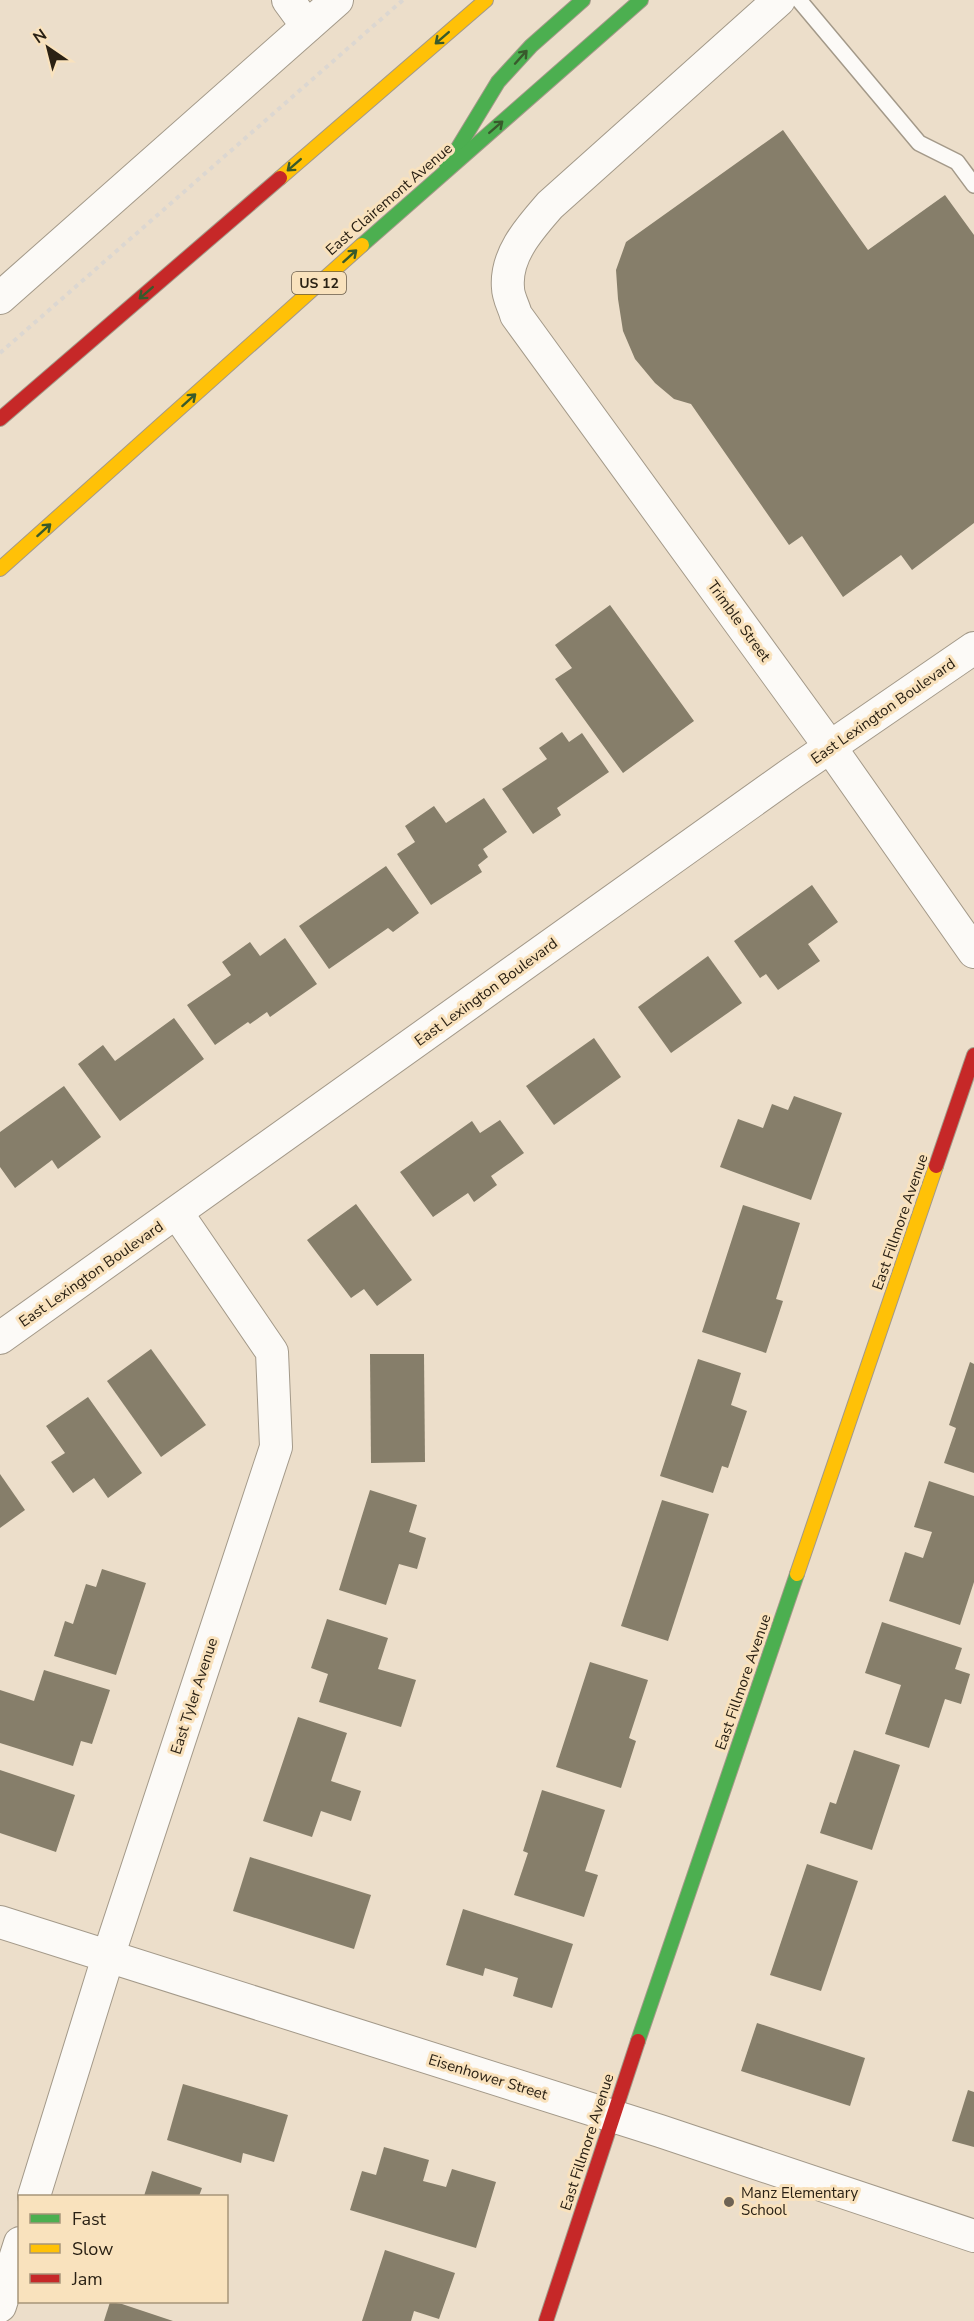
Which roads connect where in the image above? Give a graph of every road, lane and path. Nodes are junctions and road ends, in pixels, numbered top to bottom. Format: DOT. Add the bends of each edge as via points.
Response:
graph roads {
  1 [pos="288,0"];
  2 [pos="337,0"];
  3 [pos="403,0"];
  4 [pos="486,0"];
  5 [pos="583,0"];
  6 [pos="641,0"];
  7 [pos="779,0"];
  8 [pos="800,0"];
  9 [pos="307,26"];
  10 [pos="442,175"];
  11 [pos="974,185"];
  12 [pos="0,298"];
  13 [pos="0,353"];
  14 [pos="0,418"];
  15 [pos="0,569"];
  16 [pos="974,648"];
  17 [pos="831,747"];
  18 [pos="974,952"];
  19 [pos="974,1055"];
  20 [pos="177,1213"];
  21 [pos="0,1338"];
  22 [pos="0,1922"];
  23 [pos="108,1957"];
  24 [pos="612,2116"];
  25 [pos="34,2195"];
  26 [pos="974,2236"];
  27 [pos="18,2249"];
  28 [pos="0,2306"];
  29 [pos="546,2321"];
  1 -- 9 [label="street"];
  2 -- 9 [label="street"];
  3 -- 13 [label="path"];
  4 -- 14 [label="street, one-way"];
  10 -- 5 [label="street, one-way" via="498,82"];
  10 -- 6 [label="street, East Clairemont Avenue / US 12, one-way"];
  7 -- 17 [label="street, Trimble Street" via="550,205 527,231 511,261 508,288 516,315"];
  8 -- 11 [label="lane" via="919,143 957,162"];
  9 -- 12 [label="street"];
  15 -- 10 [label="street, East Clairemont Avenue / US 12, one-way"];
  16 -- 17 [label="street, East Lexington Boulevard"];
  17 -- 18 [label="street, Trimble Street"];
  17 -- 20 [label="street, East Lexington Boulevard"];
  19 -- 24 [label="street, East Fillmore Avenue"];
  20 -- 21 [label="street, East Lexington Boulevard"];
  20 -- 23 [label="street, East Tyler Avenue" via="272,1352 276,1447"];
  22 -- 23 [label="street, Eisenhower Street"];
  23 -- 24 [label="street, Eisenhower Street"];
  23 -- 25 [label="street, East Tyler Avenue"];
  24 -- 26 [label="street, Eisenhower Street"];
  24 -- 29 [label="street, East Fillmore Avenue"];
  27 -- 28 [label="street"];
}
